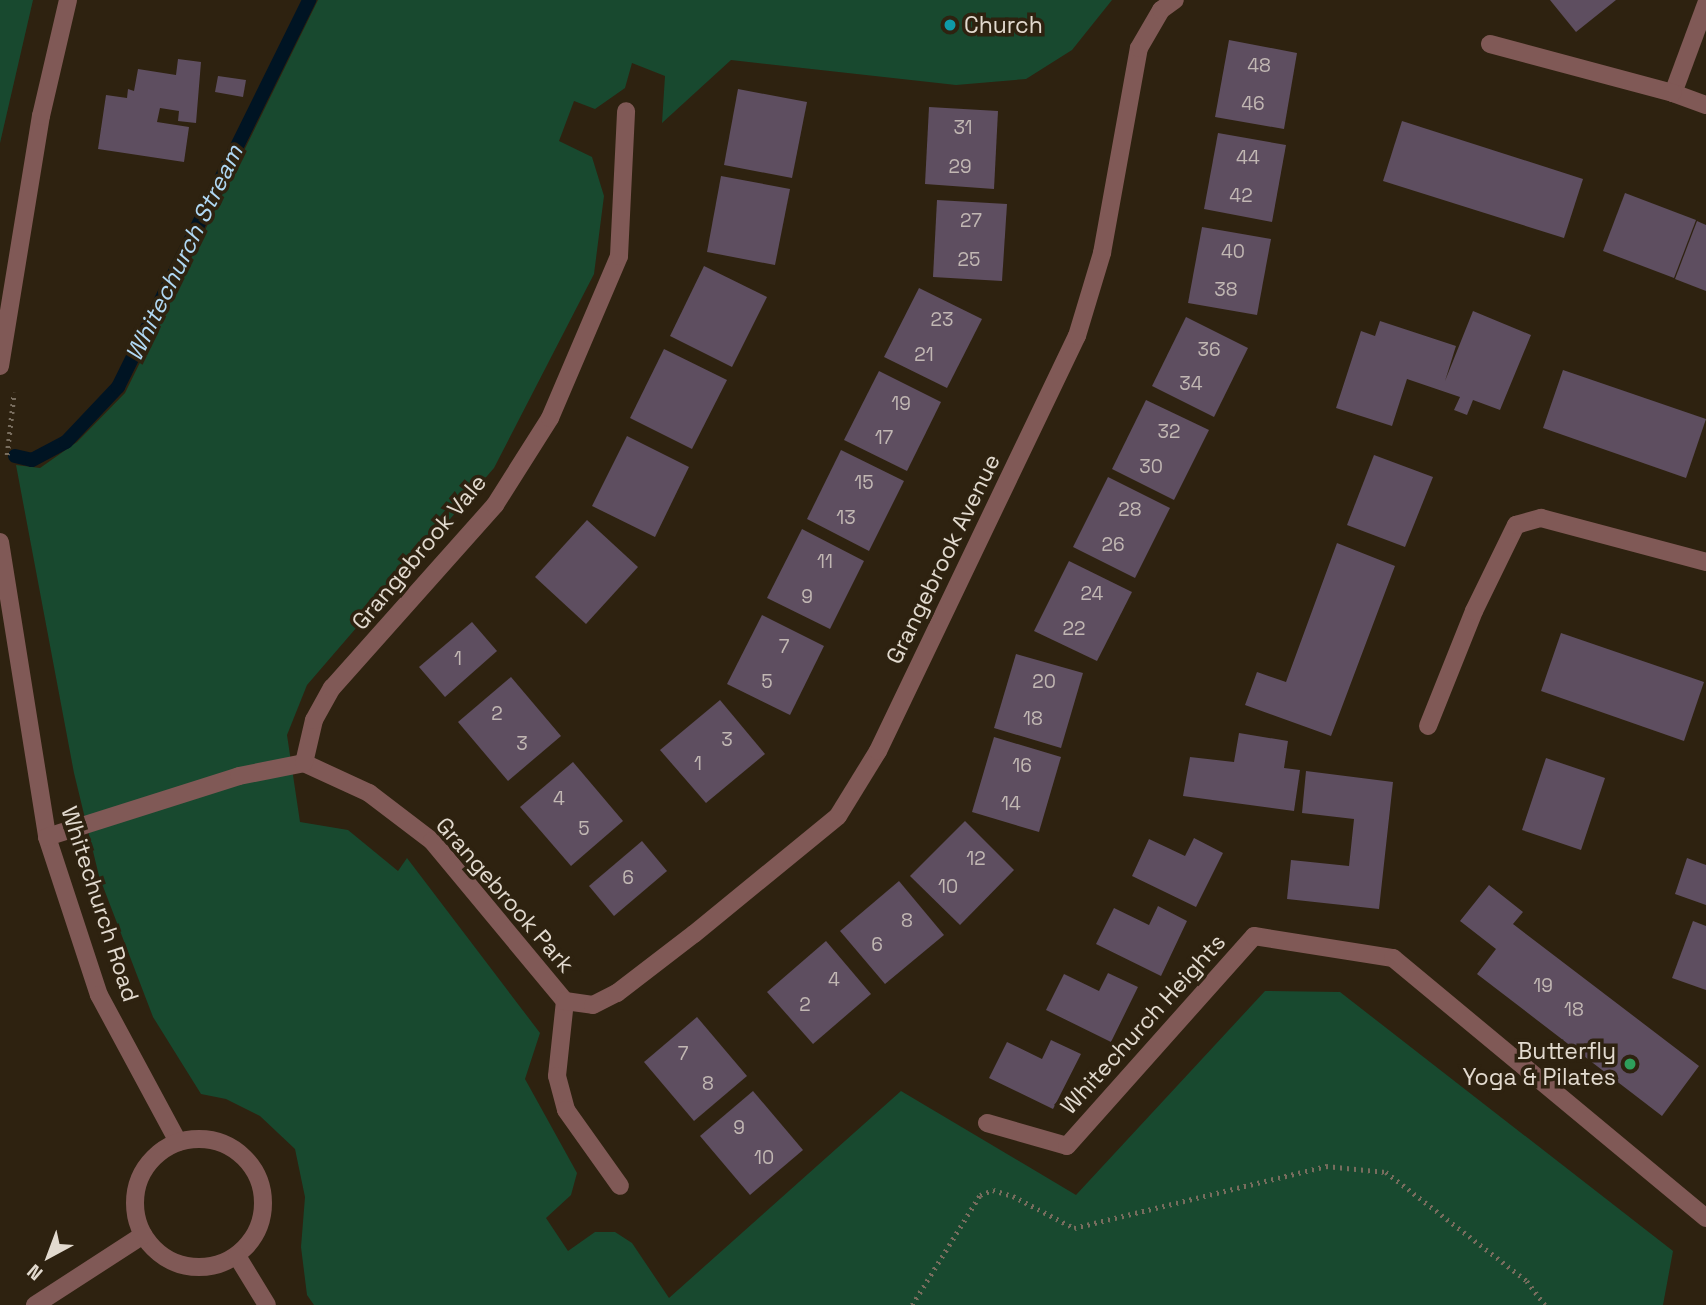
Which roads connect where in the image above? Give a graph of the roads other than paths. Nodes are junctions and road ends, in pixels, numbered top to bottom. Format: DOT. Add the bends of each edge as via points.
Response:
graph roads {
  1 [pos="68,0"];
  2 [pos="1175,0"];
  3 [pos="1706,4"];
  4 [pos="1490,44"];
  5 [pos="1673,93"];
  6 [pos="1706,105"];
  7 [pos="626,111"];
  8 [pos="0,366"];
  9 [pos="0,542"];
  10 [pos="1706,562"];
  11 [pos="1428,726"];
  12 [pos="304,763"];
  13 [pos="47,837"];
  14 [pos="565,1001"];
  15 [pos="987,1123"];
  16 [pos="178,1142"];
  17 [pos="620,1186"];
  18 [pos="1706,1218"];
  19 [pos="143,1235"];
  20 [pos="237,1256"];
  21 [pos="35,1305"];
  22 [pos="267,1305"];
  1 -- 8 [label="street" via="41,116"];
  2 -- 14 [label="street, Grangebrook Avenue" via="1161,10 1139,48 1102,253 1077,336 878,751 838,816 694,934 617,993 593,1005"];
  3 -- 5 [label="street"];
  4 -- 5 [label="street"];
  5 -- 6 [label="street"];
  7 -- 12 [label="street, Grangebrook Vale" via="618,256 550,418 495,505 332,688 314,720"];
  9 -- 13 [label="street, Whitechurch Road"];
  10 -- 11 [label="street" via="1541,518 1516,525 1474,611"];
  12 -- 13 [label="street" via="239,776"];
  12 -- 14 [label="street, Grangebrook Park" via="369,793 432,841"];
  13 -- 16 [label="street, Whitechurch Road" via="99,995"];
  14 -- 17 [label="street, Grangebrook Park" via="557,1076 566,1110"];
  15 -- 18 [label="street, Whitechurch Heights" via="1067,1146 1254,936 1393,958"];
  16 -- 19 [label="street" via="148,1164 138,1180 136,1217"];
  16 -- 20 [label="street" via="208,1140 237,1151 260,1183 260,1224"];
  19 -- 20 [label="street" via="175,1263 206,1266"];
  19 -- 21 [label="street"];
  20 -- 22 [label="street"];
}
